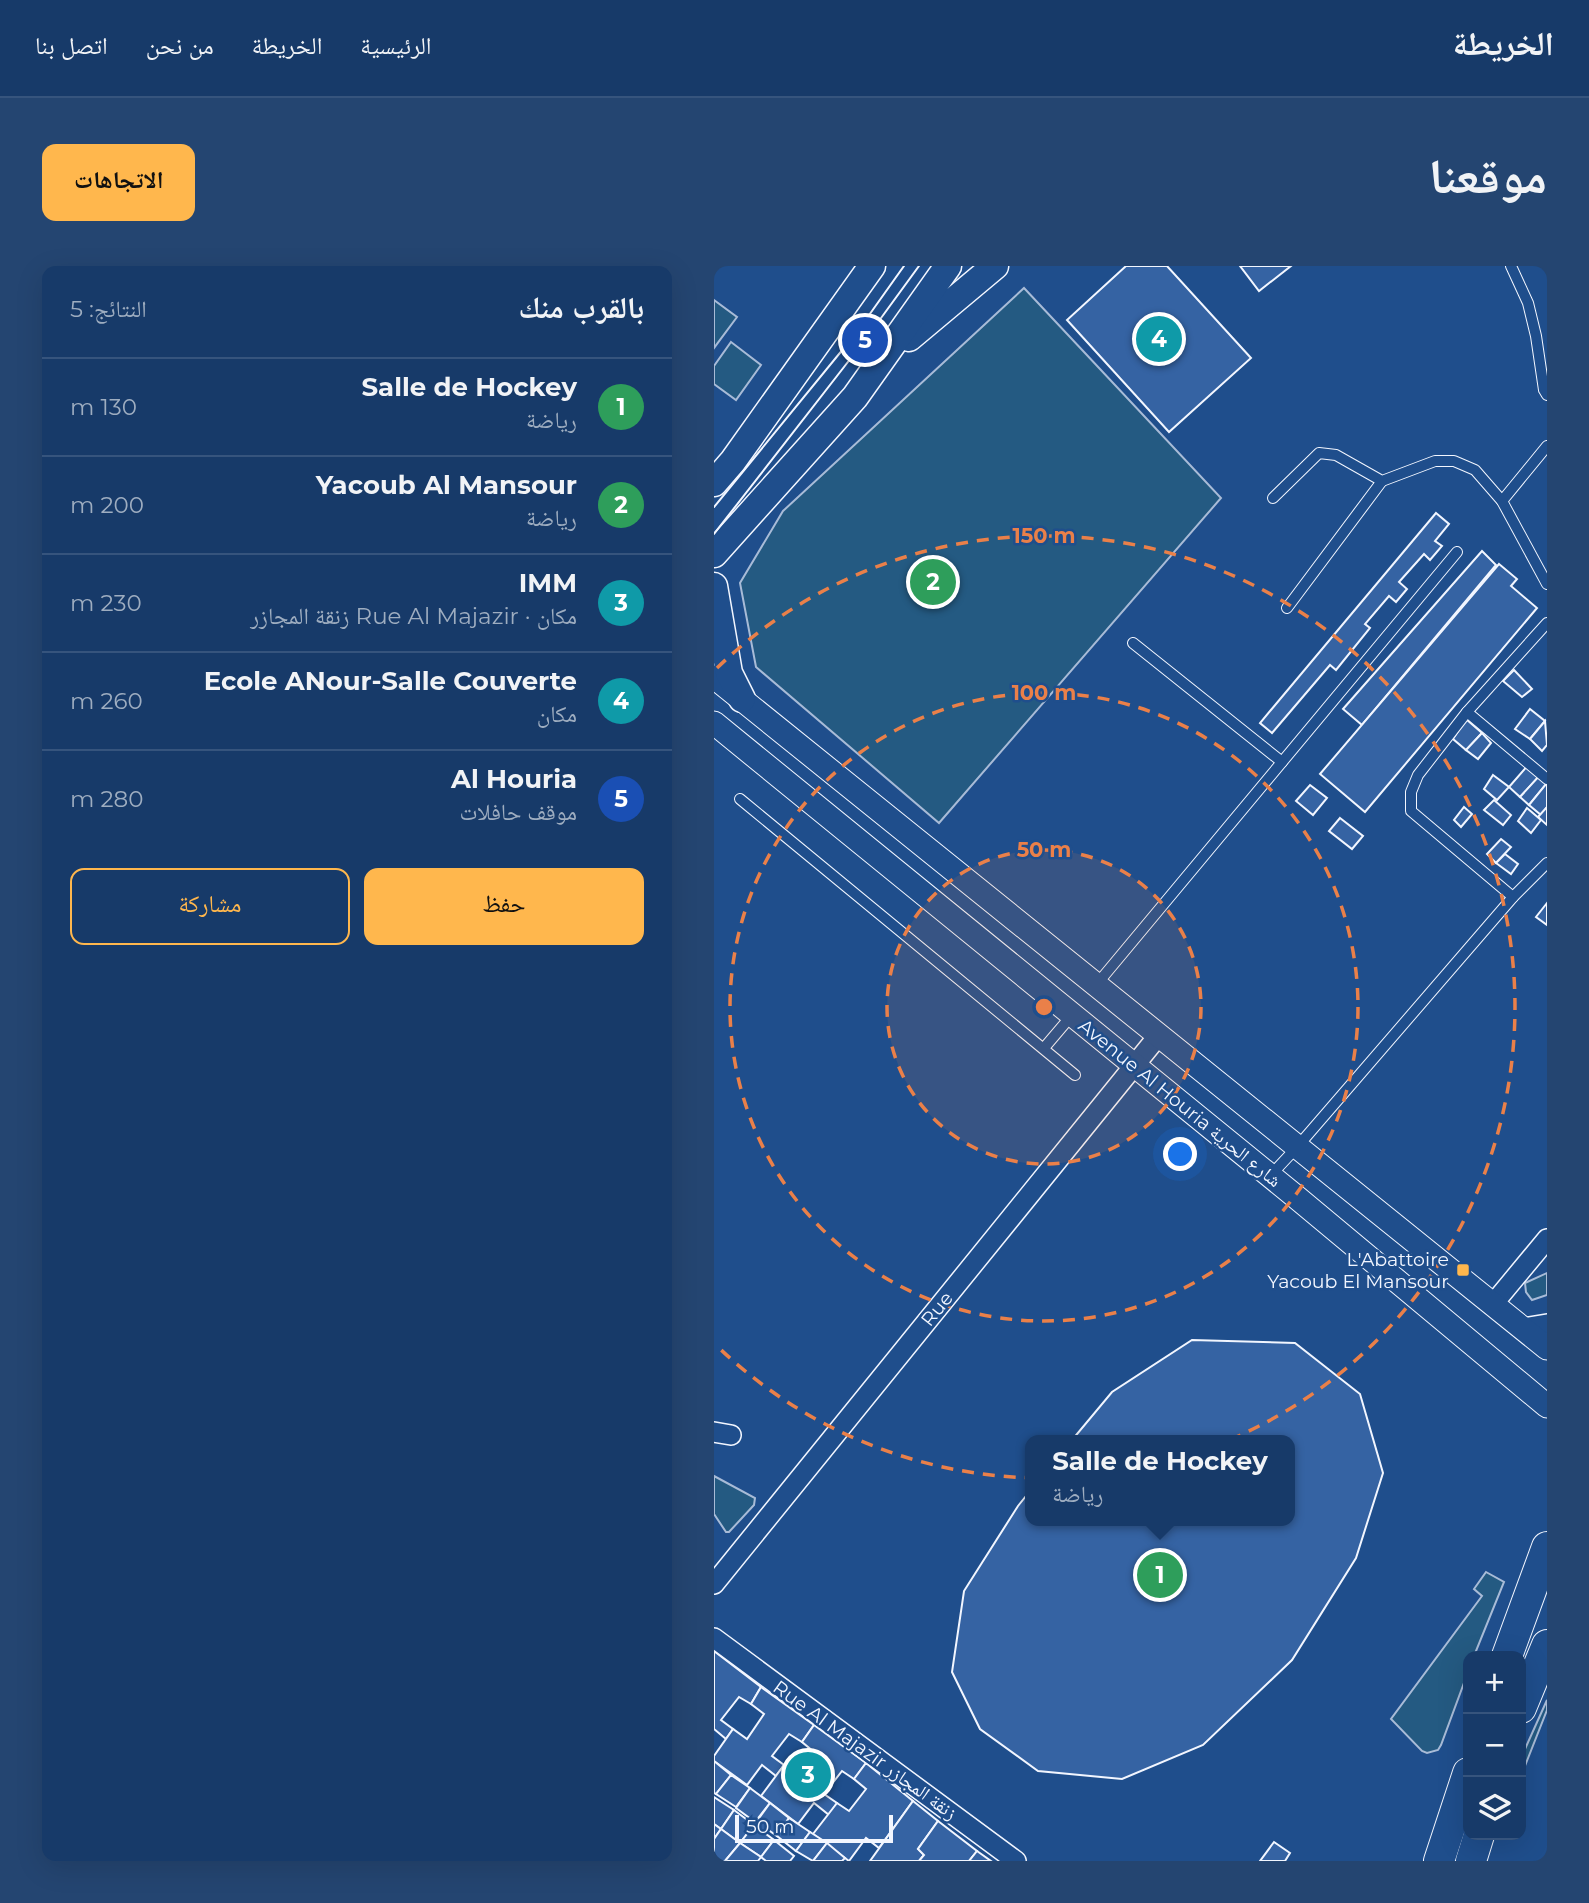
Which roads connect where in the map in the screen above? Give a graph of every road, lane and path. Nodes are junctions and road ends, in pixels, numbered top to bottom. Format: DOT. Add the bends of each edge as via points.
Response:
graph roads {
  1 [pos="872,266"];
  2 [pos="948,266"];
  3 [pos="995,266"];
  4 [pos="1511,266"];
  5 [pos="878,364"];
  6 [pos="1546,391"];
  7 [pos="1547,446"];
  8 [pos="1382,481"];
  9 [pos="714,483"];
  10 [pos="1273,498"];
  11 [pos="1502,501"];
  12 [pos="1457,552"];
  13 [pos="714,554"];
  14 [pos="1547,584"];
  15 [pos="714,586"];
  16 [pos="1287,608"];
  17 [pos="1547,623"];
  18 [pos="1133,643"];
  19 [pos="714,677"];
  20 [pos="743,699"];
  21 [pos="1467,712"];
  22 [pos="714,723"];
  23 [pos="1282,762"];
  24 [pos="1547,779"];
  25 [pos="740,799"];
  26 [pos="1547,863"];
  27 [pos="1513,897"];
  28 [pos="1097,984"];
  29 [pos="1072,1015"];
  30 [pos="1159,1035"];
  31 [pos="1044,1048"];
  32 [pos="1135,1066"];
  33 [pos="1075,1075"];
  34 [pos="1298,1146"];
  35 [pos="1270,1176"];
  36 [pos="1547,1239"];
  37 [pos="1494,1303"];
  38 [pos="1547,1324"];
  39 [pos="1524,1328"];
  40 [pos="1547,1348"];
  41 [pos="1547,1406"];
  42 [pos="1547,1547"];
  43 [pos="714,1584"];
  44 [pos="714,1639"];
  45 [pos="1547,1645"];
  46 [pos="1509,1651"];
  47 [pos="1526,1696"];
  48 [pos="1467,1777"];
  49 [pos="1477,1840"];
  50 [pos="1016,1861"];
  51 [pos="1439,1861"];
  52 [pos="1471,1861"];
  1 -- 9 [label="main road"];
  2 -- 5 [label="main road"];
  3 -- 5 [label="main road"];
  4 -- 6 [label="lane" via="1528,303"];
  5 -- 13 [label="main road" via="855,397"];
  7 -- 11 [label="lane"];
  8 -- 10 [label="lane" via="1336,455 1319,453"];
  8 -- 11 [label="lane" via="1434,460 1454,461 1475,470"];
  8 -- 16 [label="lane"];
  11 -- 14 [label="lane"];
  12 -- 23 [label="lane"];
  15 -- 20 [label="main road" via="729,673"];
  17 -- 21 [label="lane"];
  18 -- 23 [label="lane"];
  19 -- 20 [label="street, Avenue Al Houria شارع الحرية"];
  20 -- 28 [label="street, Avenue Al Houria شارع الحرية"];
  21 -- 24 [label="lane"];
  21 -- 27 [label="lane" via="1418,775 1411,792 1411,811"];
  22 -- 29 [label="street, Avenue Al Houria شارع الحرية"];
  23 -- 28 [label="lane"];
  25 -- 31 [label="lane"];
  26 -- 27 [label="lane"];
  27 -- 34 [label="lane"];
  28 -- 30 [label="street, Avenue Al Houria شارع الحرية"];
  29 -- 31 [label="lane"];
  29 -- 32 [label="street, Avenue Al Houria شارع الحرية"];
  30 -- 32 [label="street, Rue"];
  30 -- 34 [label="street, Avenue Al Houria شارع الحرية"];
  31 -- 33 [label="lane"];
  32 -- 35 [label="street, Avenue Al Houria شارع الحرية"];
  32 -- 43 [label="street, Rue"];
  34 -- 35 [label="lane"];
  34 -- 37 [label="street, Avenue Al Houria شارع الحرية"];
  35 -- 41 [label="street, Avenue Al Houria شارع الحرية"];
  36 -- 37 [label="street"];
  37 -- 39 [label="street, Avenue Al Houria شارع الحرية"];
  38 -- 39 [label="street"];
  39 -- 40 [label="street, Avenue Al Houria شارع الحرية"];
  42 -- 46 [label="main road"];
  44 -- 50 [label="street, Rue Al Majazir زنقة المجازر"];
  45 -- 47 [label="main road"];
  48 -- 51 [label="main road"];
  49 -- 52 [label="main road"];
}
